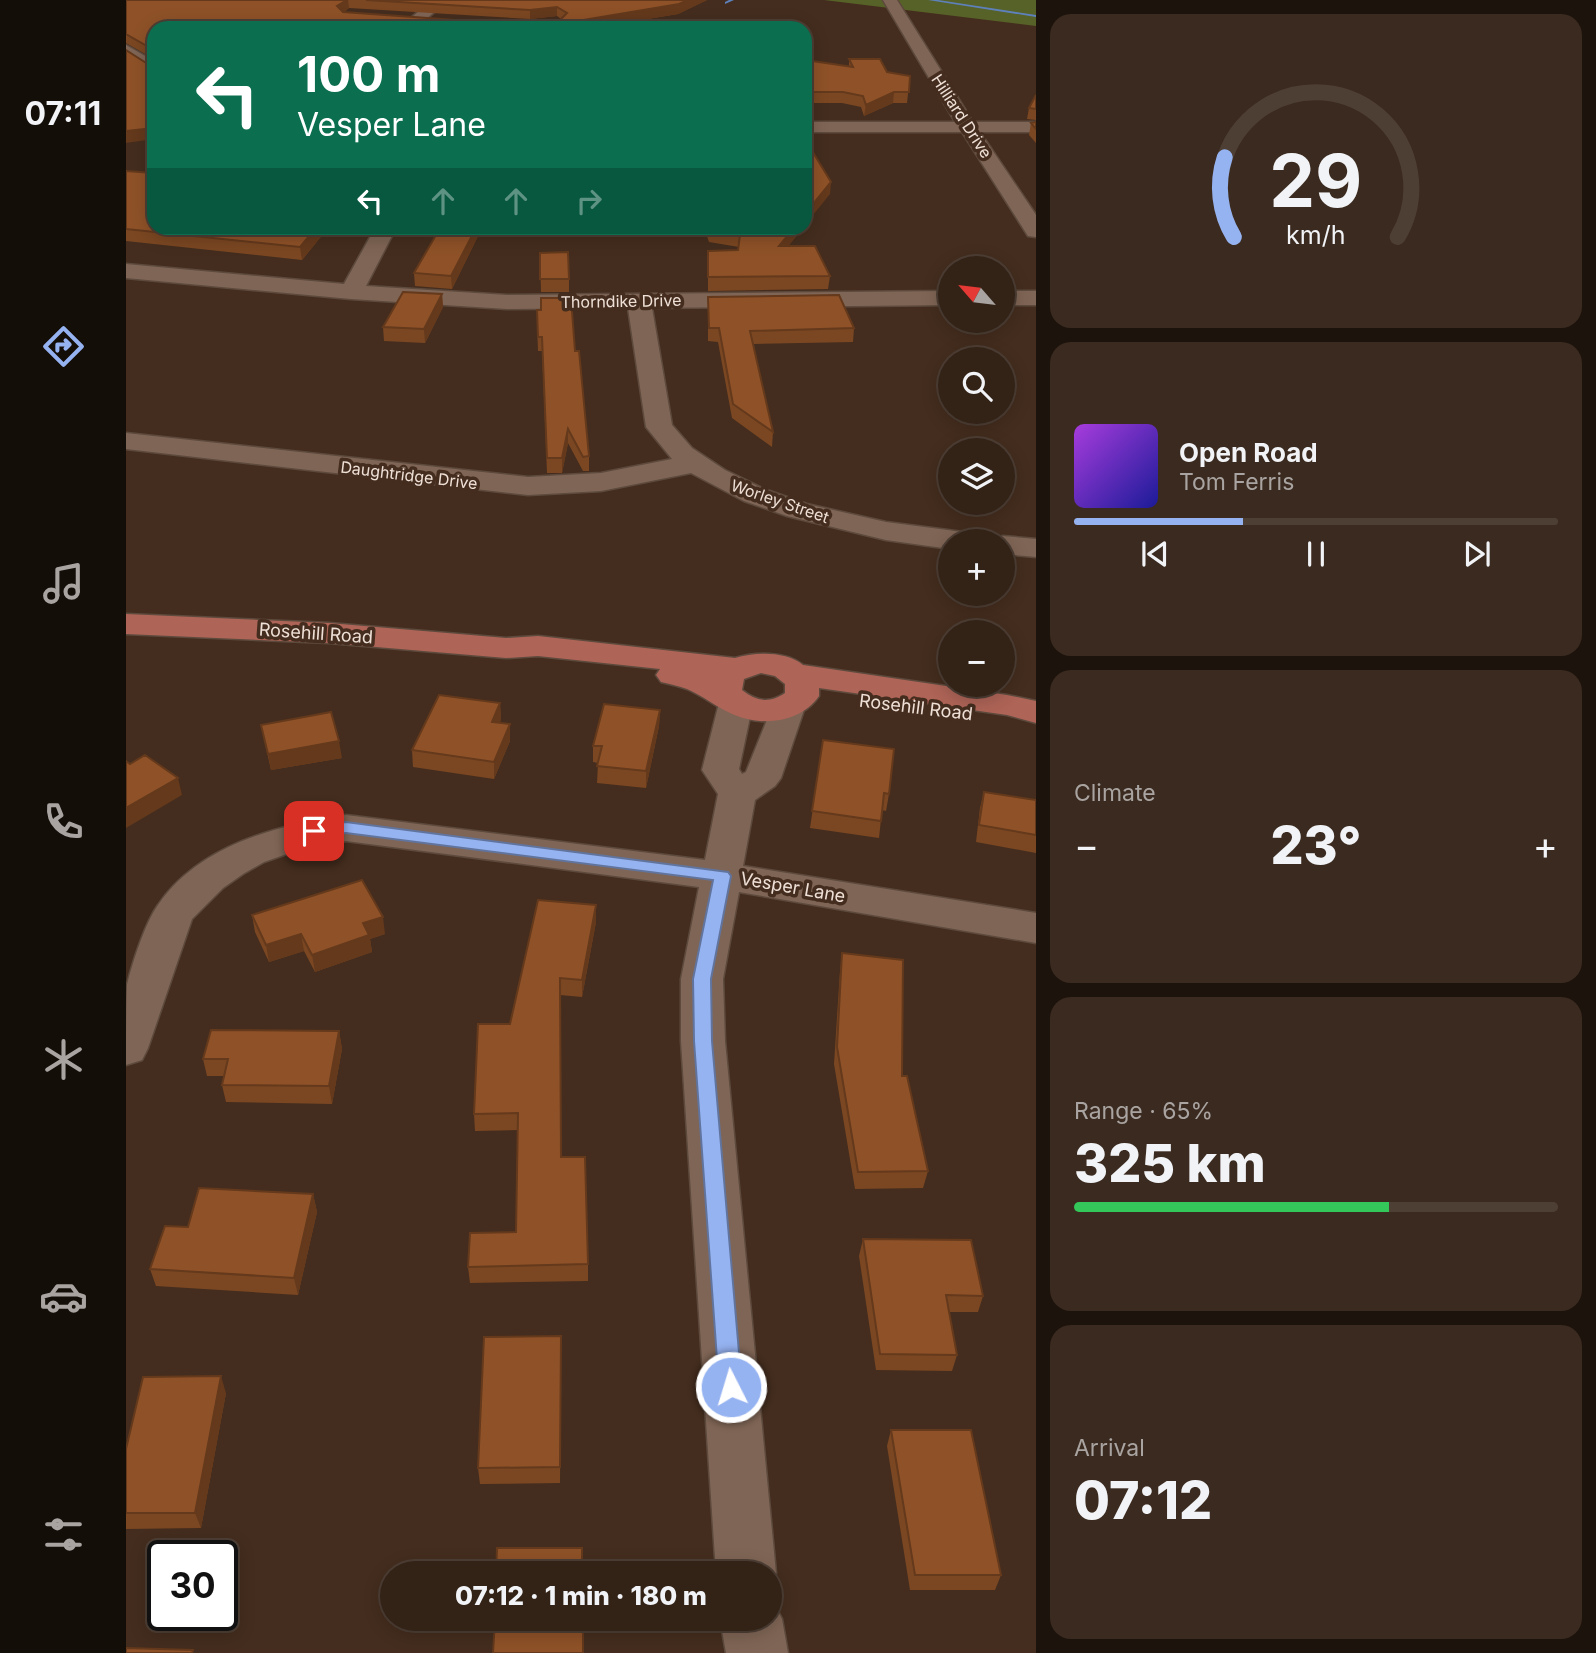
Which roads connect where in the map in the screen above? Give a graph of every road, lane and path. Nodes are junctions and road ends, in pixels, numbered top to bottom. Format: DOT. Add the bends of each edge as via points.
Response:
graph roads {
  1 [pos="441,0"];
  2 [pos="890,0"];
  3 [pos="389,19"];
  4 [pos="398,21"];
  5 [pos="416,21"];
  6 [pos="126,50"];
  7 [pos="147,69"];
  8 [pos="812,127"];
  9 [pos="969,127"];
  10 [pos="1036,127"];
  11 [pos="1036,232"];
  12 [pos="381,235"];
  13 [pos="126,271"];
  14 [pos="351,292"];
  15 [pos="938,298"];
  16 [pos="1015,298"];
  17 [pos="1036,298"];
  18 [pos="639,301"];
  19 [pos="126,441"];
  20 [pos="692,464"];
  21 [pos="938,539"];
  22 [pos="1015,546"];
  23 [pos="1036,548"];
  24 [pos="126,624"];
  25 [pos="734,689"];
  26 [pos="793,695"];
  27 [pos="1036,714"];
  28 [pos="737,794"];
  29 [pos="723,876"];
  30 [pos="1036,928"];
  31 [pos="126,1048"];
  32 [pos="745,1561"];
  33 [pos="753,1631"];
  34 [pos="757,1653"];
  1 -- 5 [label="street"];
  2 -- 9 [label="street, Hilliard Drive"];
  3 -- 4 [label="street"];
  6 -- 7 [label="street" via="144,60"];
  8 -- 9 [label="street"];
  9 -- 10 [label="street"];
  9 -- 11 [label="street, Hilliard Drive"];
  12 -- 14 [label="street"];
  13 -- 14 [label="street, Thorndike Drive"];
  14 -- 18 [label="street, Thorndike Drive" via="507,302"];
  15 -- 18 [label="street, Thorndike Drive"];
  16 -- 17 [label="street"];
  18 -- 20 [label="street, Worley Street" via="659,426"];
  19 -- 20 [label="street, Daughtridge Drive" via="528,486 601,482"];
  20 -- 21 [label="street, Worley Street" via="741,489 828,518"];
  22 -- 23 [label="street"];
  24 -- 25 [label="main road, Rosehill Road" via="329,633 506,648 526,658 671,675"];
  25 -- 26 [label="main road, Rosehill Road" via="760,710"];
  25 -- 26 [label="main road" via="749,664 774,665"];
  25 -- 28 [label="street" via="720,770"];
  26 -- 27 [label="main road, Rosehill Road" via="1009,718"];
  26 -- 28 [label="street" via="762,778"];
  28 -- 29 [label="street"];
  29 -- 30 [label="street, Vesper Lane"];
  29 -- 31 [label="street, Vesper Lane" via="346,828 289,837 222,867 173,915"];
  29 -- 32 [label="street" via="702,979 703,1041"];
  33 -- 34 [label="street"];
}
